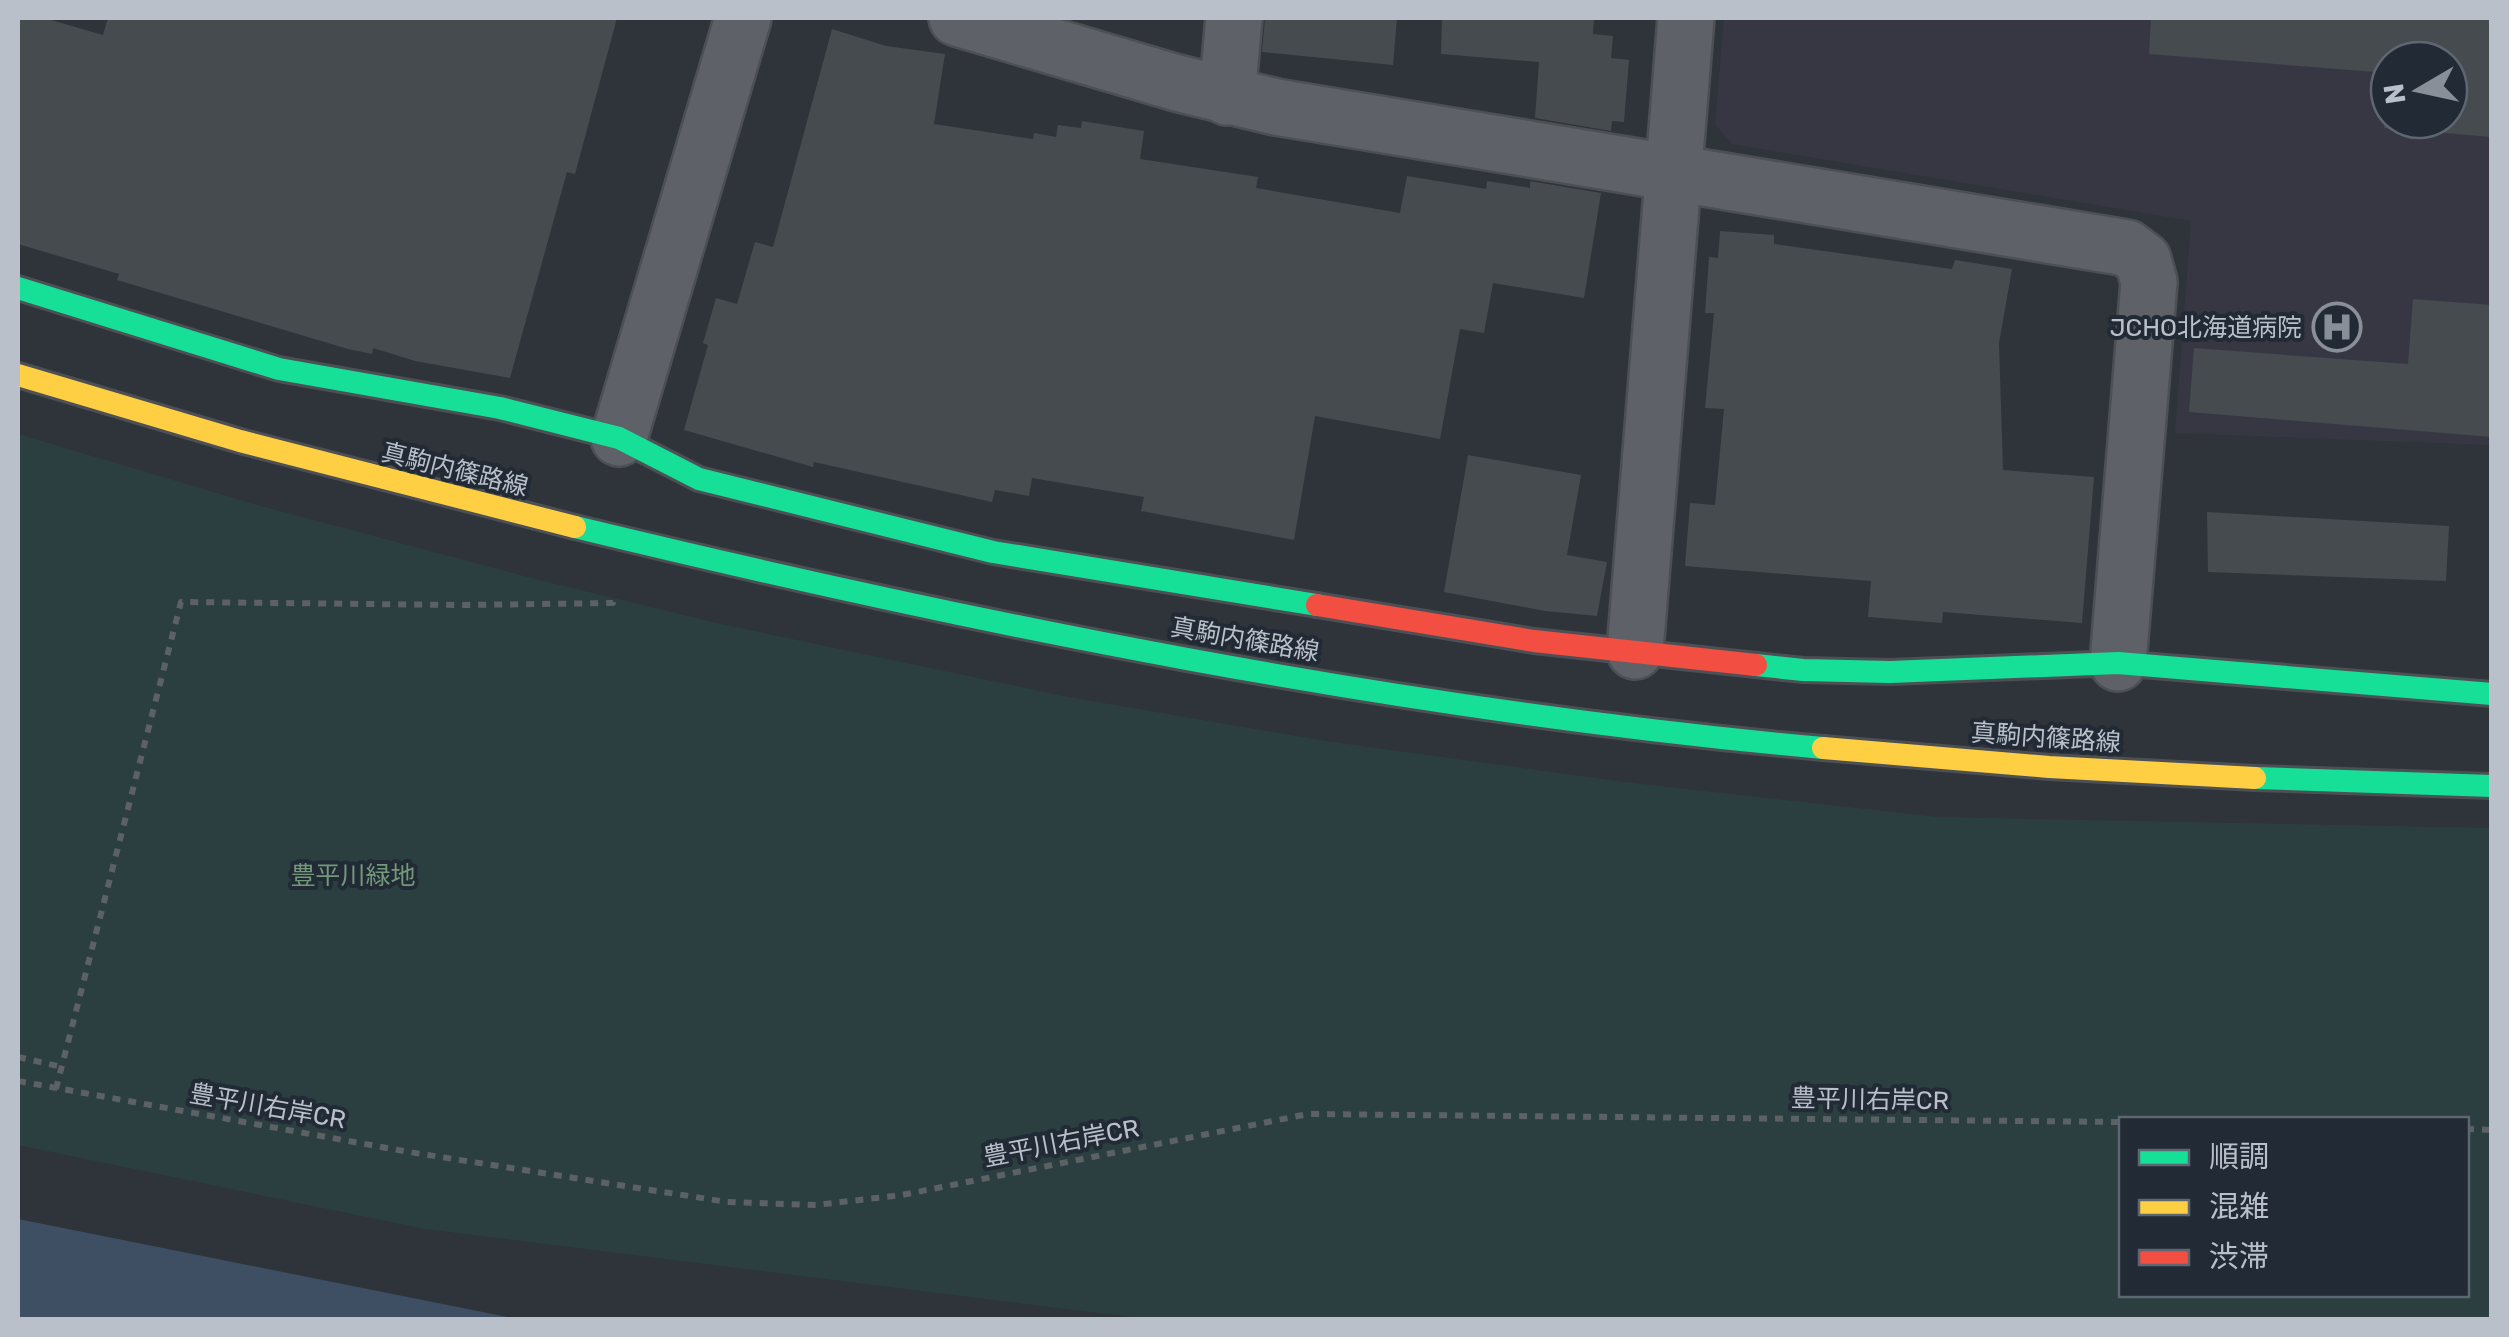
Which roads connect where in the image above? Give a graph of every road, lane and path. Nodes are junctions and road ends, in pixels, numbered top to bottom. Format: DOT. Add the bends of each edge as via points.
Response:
graph roads {
  1 [pos="744,18"];
  2 [pos="957,18"];
  3 [pos="1234,18"];
  4 [pos="1686,18"];
  5 [pos="1227,96"];
  6 [pos="1674,173"];
  7 [pos="18,288"];
  8 [pos="18,374"];
  9 [pos="619,438"];
  10 [pos="616,587"];
  11 [pos="1635,650"];
  12 [pos="2118,664"];
  13 [pos="2492,694"];
  14 [pos="2492,786"];
  15 [pos="18,1058"];
  16 [pos="62,1067"];
  17 [pos="18,1081"];
  18 [pos="56,1089"];
  19 [pos="2119,1122"];
  1 -- 9 [label="street"];
  2 -- 5 [label="street"];
  3 -- 5 [label="street"];
  4 -- 6 [label="street"];
  5 -- 6 [label="street"];
  6 -- 11 [label="street"];
  6 -- 12 [label="street" via="2126,248 2143,260 2149,282"];
  7 -- 9 [label="street" via="280,370 500,408"];
  8 -- 14 [label="street, 真駒内篠路線" via="415,489 673,551 968,617 1240,666 1581,719 1966,760"];
  9 -- 11 [label="street" via="698,479 993,552 1534,641"];
  10 -- 16 [label="path" via="613,602 181,602"];
  11 -- 12 [label="street" via="1803,670"];
  12 -- 13 [label="street"];
  15 -- 16 [label="path"];
  16 -- 18 [label="path"];
  17 -- 18 [label="path, 豊平川右岸CR"];
  18 -- 19 [label="path, 豊平川右岸CR" via="727,1202 801,1205 902,1195 1308,1114"];
}
